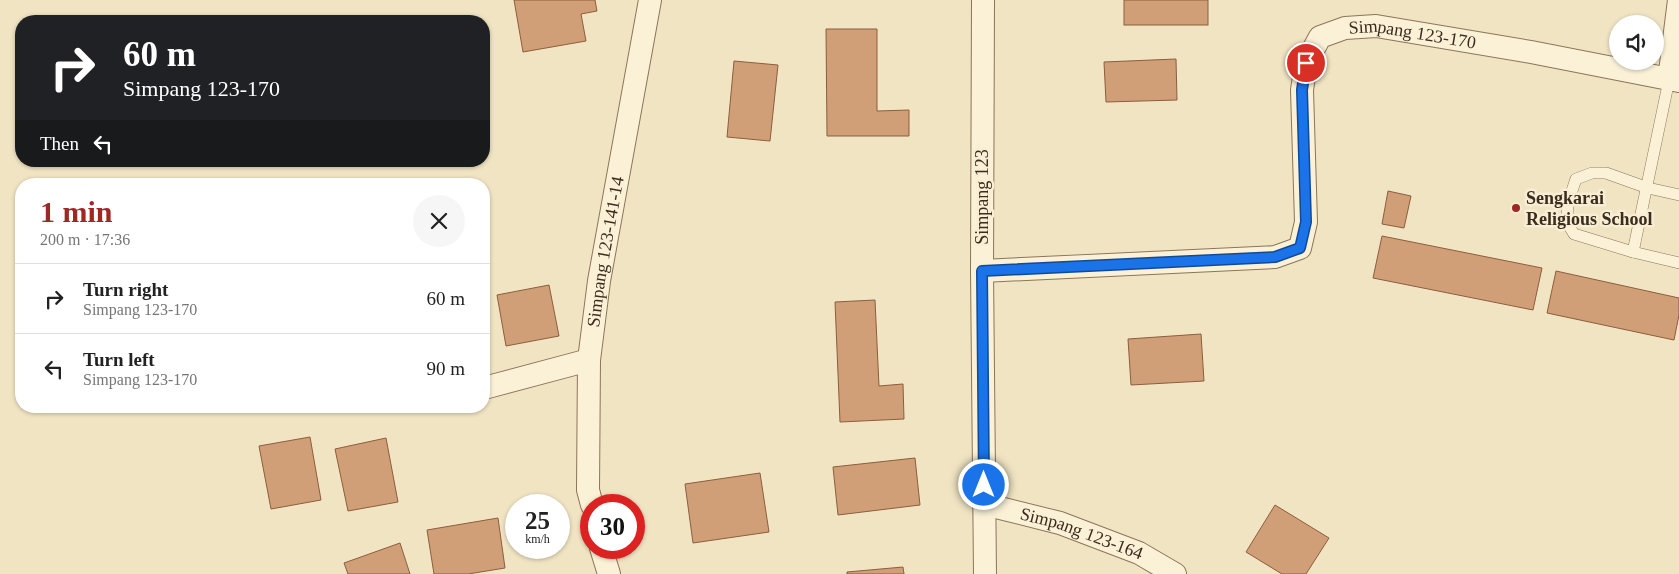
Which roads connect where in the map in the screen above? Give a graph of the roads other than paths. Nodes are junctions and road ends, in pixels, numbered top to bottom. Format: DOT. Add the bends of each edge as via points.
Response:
graph roads {
  1 [pos="650,0"];
  2 [pos="983,0"];
  3 [pos="1679,0"];
  4 [pos="1674,80"];
  5 [pos="1648,188"];
  6 [pos="1679,195"];
  7 [pos="1633,252"];
  8 [pos="1679,263"];
  9 [pos="982,271"];
  10 [pos="589,360"];
  11 [pos="490,386"];
  12 [pos="589,494"];
  13 [pos="984,504"];
  14 [pos="604,559"];
  15 [pos="609,574"];
  16 [pos="985,574"];
  17 [pos="1175,574"];
  1 -- 10 [label="street, Simpang 123-141-14" via="599,281"];
  2 -- 9 [label="street, Simpang 123"];
  3 -- 4 [label="street"];
  4 -- 5 [label="lane"];
  4 -- 9 [label="street, Simpang 123-170" via="1376,26 1345,28 1320,37 1306,63 1302,90 1306,222 1300,248 1275,257"];
  5 -- 6 [label="lane"];
  5 -- 7 [label="lane"];
  5 -- 7 [label="lane" via="1606,173 1592,173 1576,180 1569,199 1567,216 1574,234"];
  7 -- 8 [label="lane"];
  9 -- 13 [label="street, Simpang 123"];
  10 -- 11 [label="street"];
  10 -- 12 [label="street, Simpang 123-141-14"];
  13 -- 16 [label="street, Simpang 123"];
  13 -- 17 [label="street, Simpang 123-164" via="1060,523 1138,553"];
  14 -- 15 [label="street"];
}
